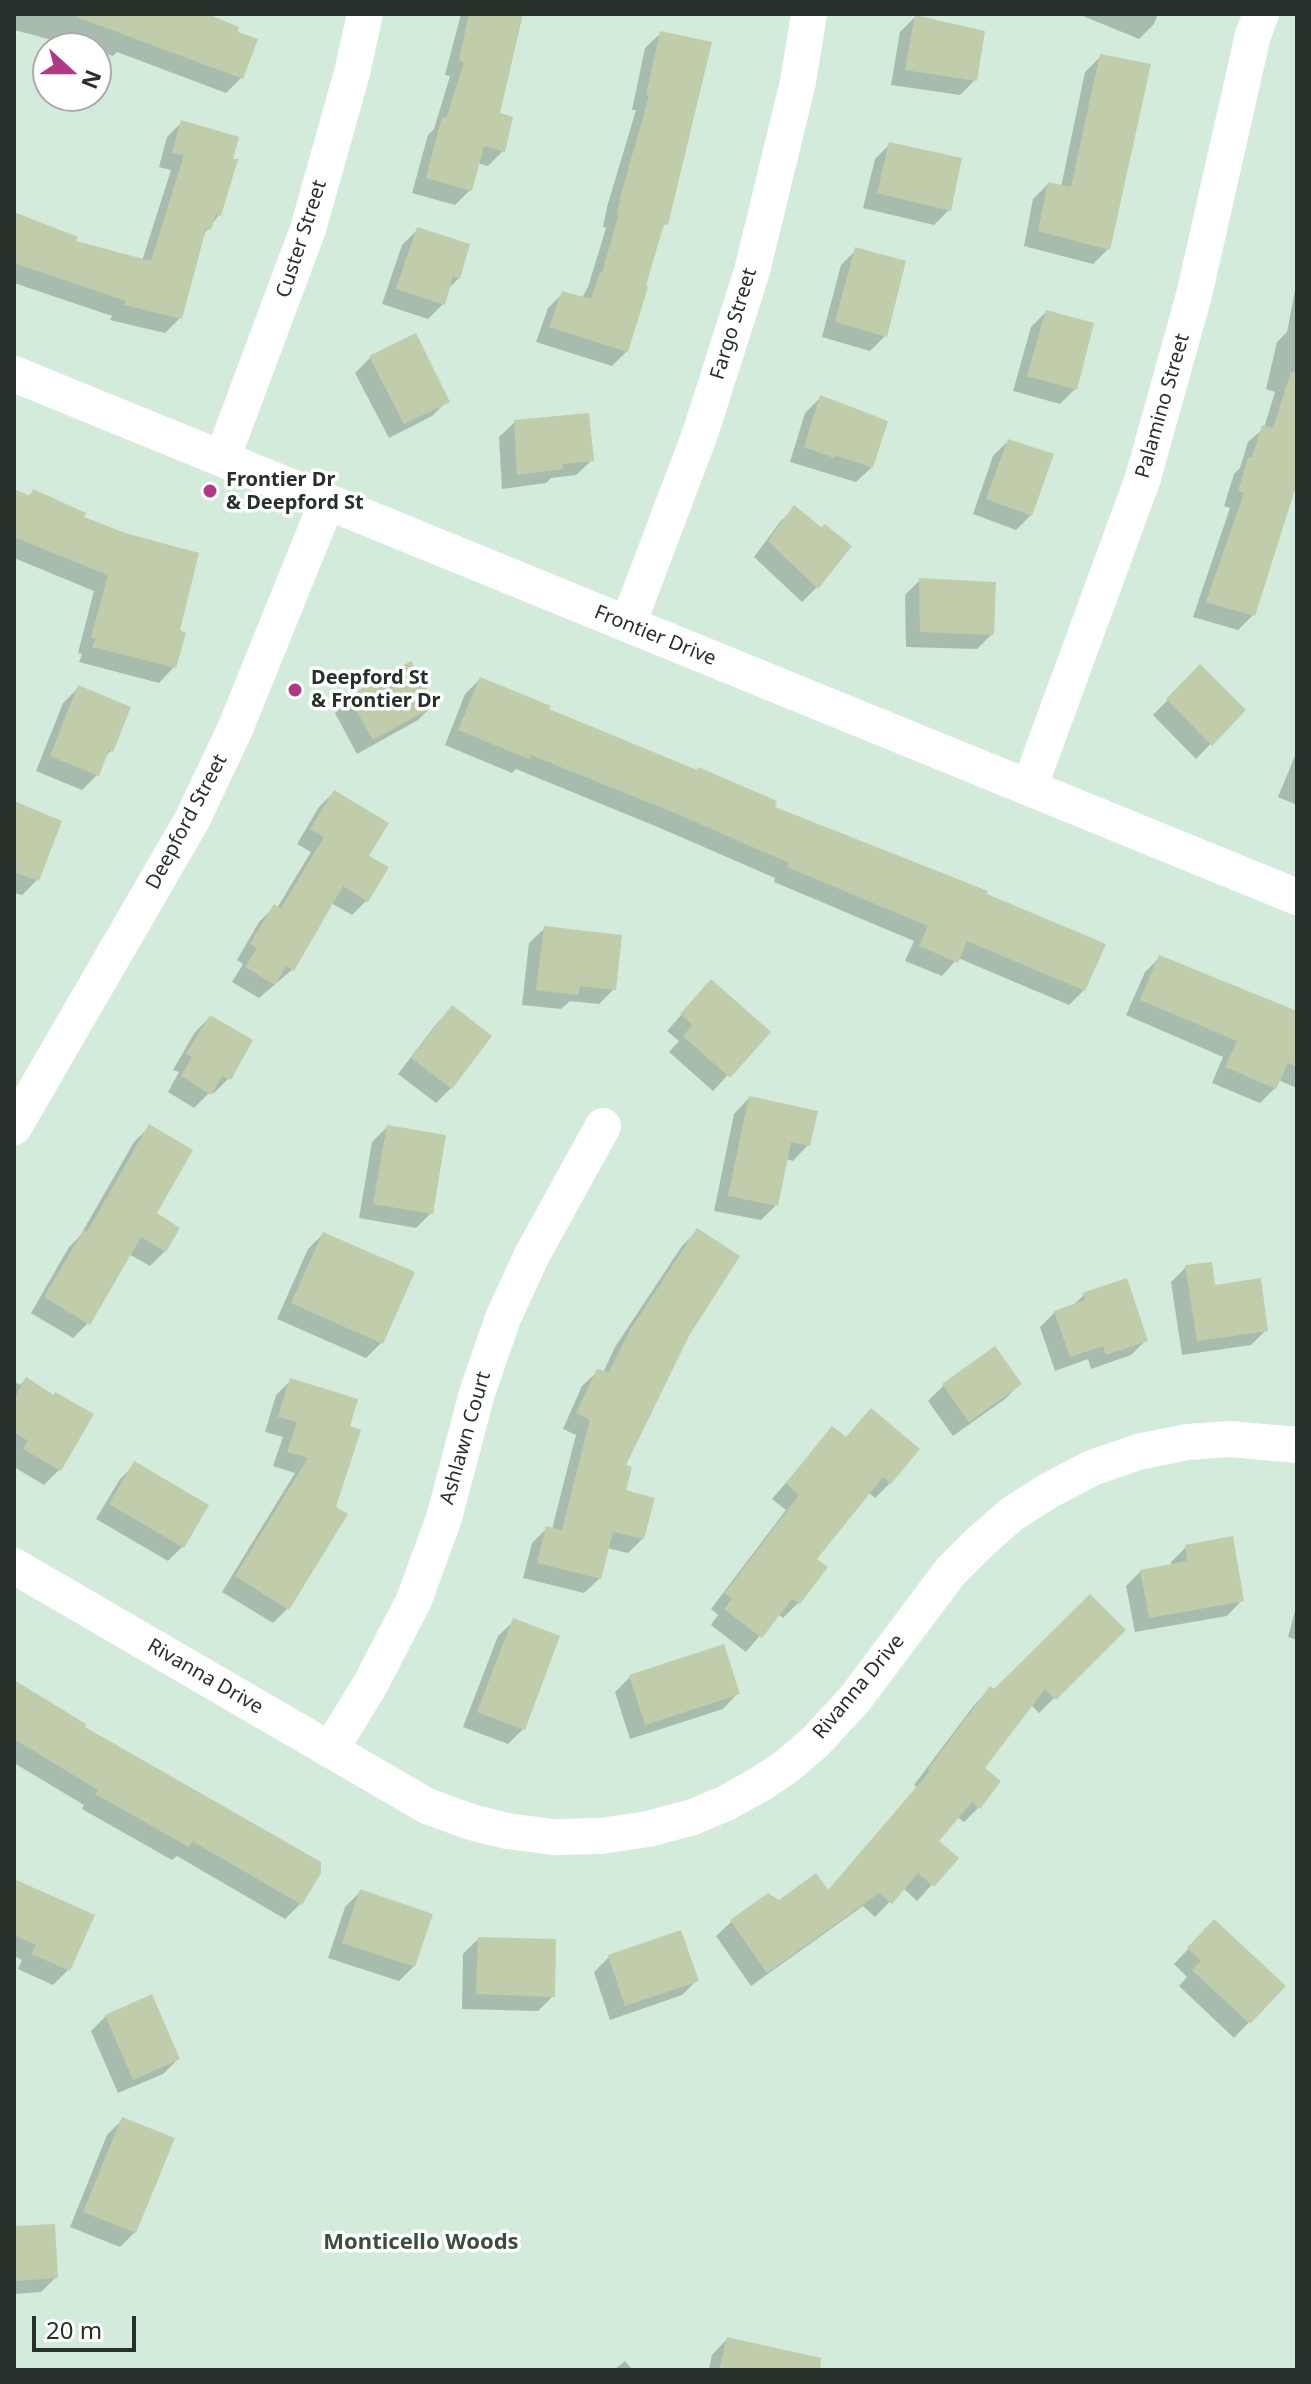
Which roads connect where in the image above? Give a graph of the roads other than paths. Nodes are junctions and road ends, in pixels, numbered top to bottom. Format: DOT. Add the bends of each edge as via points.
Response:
graph roads {
  1 [pos="365,14"];
  2 [pos="809,14"];
  3 [pos="1261,14"];
  4 [pos="14,374"];
  5 [pos="222,459"];
  6 [pos="327,502"];
  7 [pos="628,624"];
  8 [pos="1029,788"];
  9 [pos="1297,897"];
  10 [pos="603,1126"];
  11 [pos="14,1127"];
  12 [pos="1297,1445"];
  13 [pos="14,1566"];
  14 [pos="330,1750"];
  1 -- 5 [label="street, Custer Street" via="308,229"];
  2 -- 7 [label="street, Fargo Street" via="752,271 700,434"];
  3 -- 8 [label="street, Palamino Street" via="1194,295 1143,478"];
  4 -- 5 [label="street, Frontier Drive"];
  5 -- 6 [label="street, Frontier Drive"];
  6 -- 7 [label="street, Frontier Drive"];
  6 -- 11 [label="street, Deepford Street" via="235,729 192,820"];
  7 -- 8 [label="street, Frontier Drive"];
  8 -- 9 [label="street, Frontier Drive"];
  10 -- 14 [label="street, Ashlawn Court" via="503,1318 414,1600"];
  12 -- 14 [label="street, Rivanna Drive" via="1230,1439 1187,1442 1092,1468 1048,1491 1001,1523 950,1572 854,1700 815,1742 762,1783 693,1817 601,1836 507,1831 427,1806"];
  13 -- 14 [label="street, Rivanna Drive"];
}
